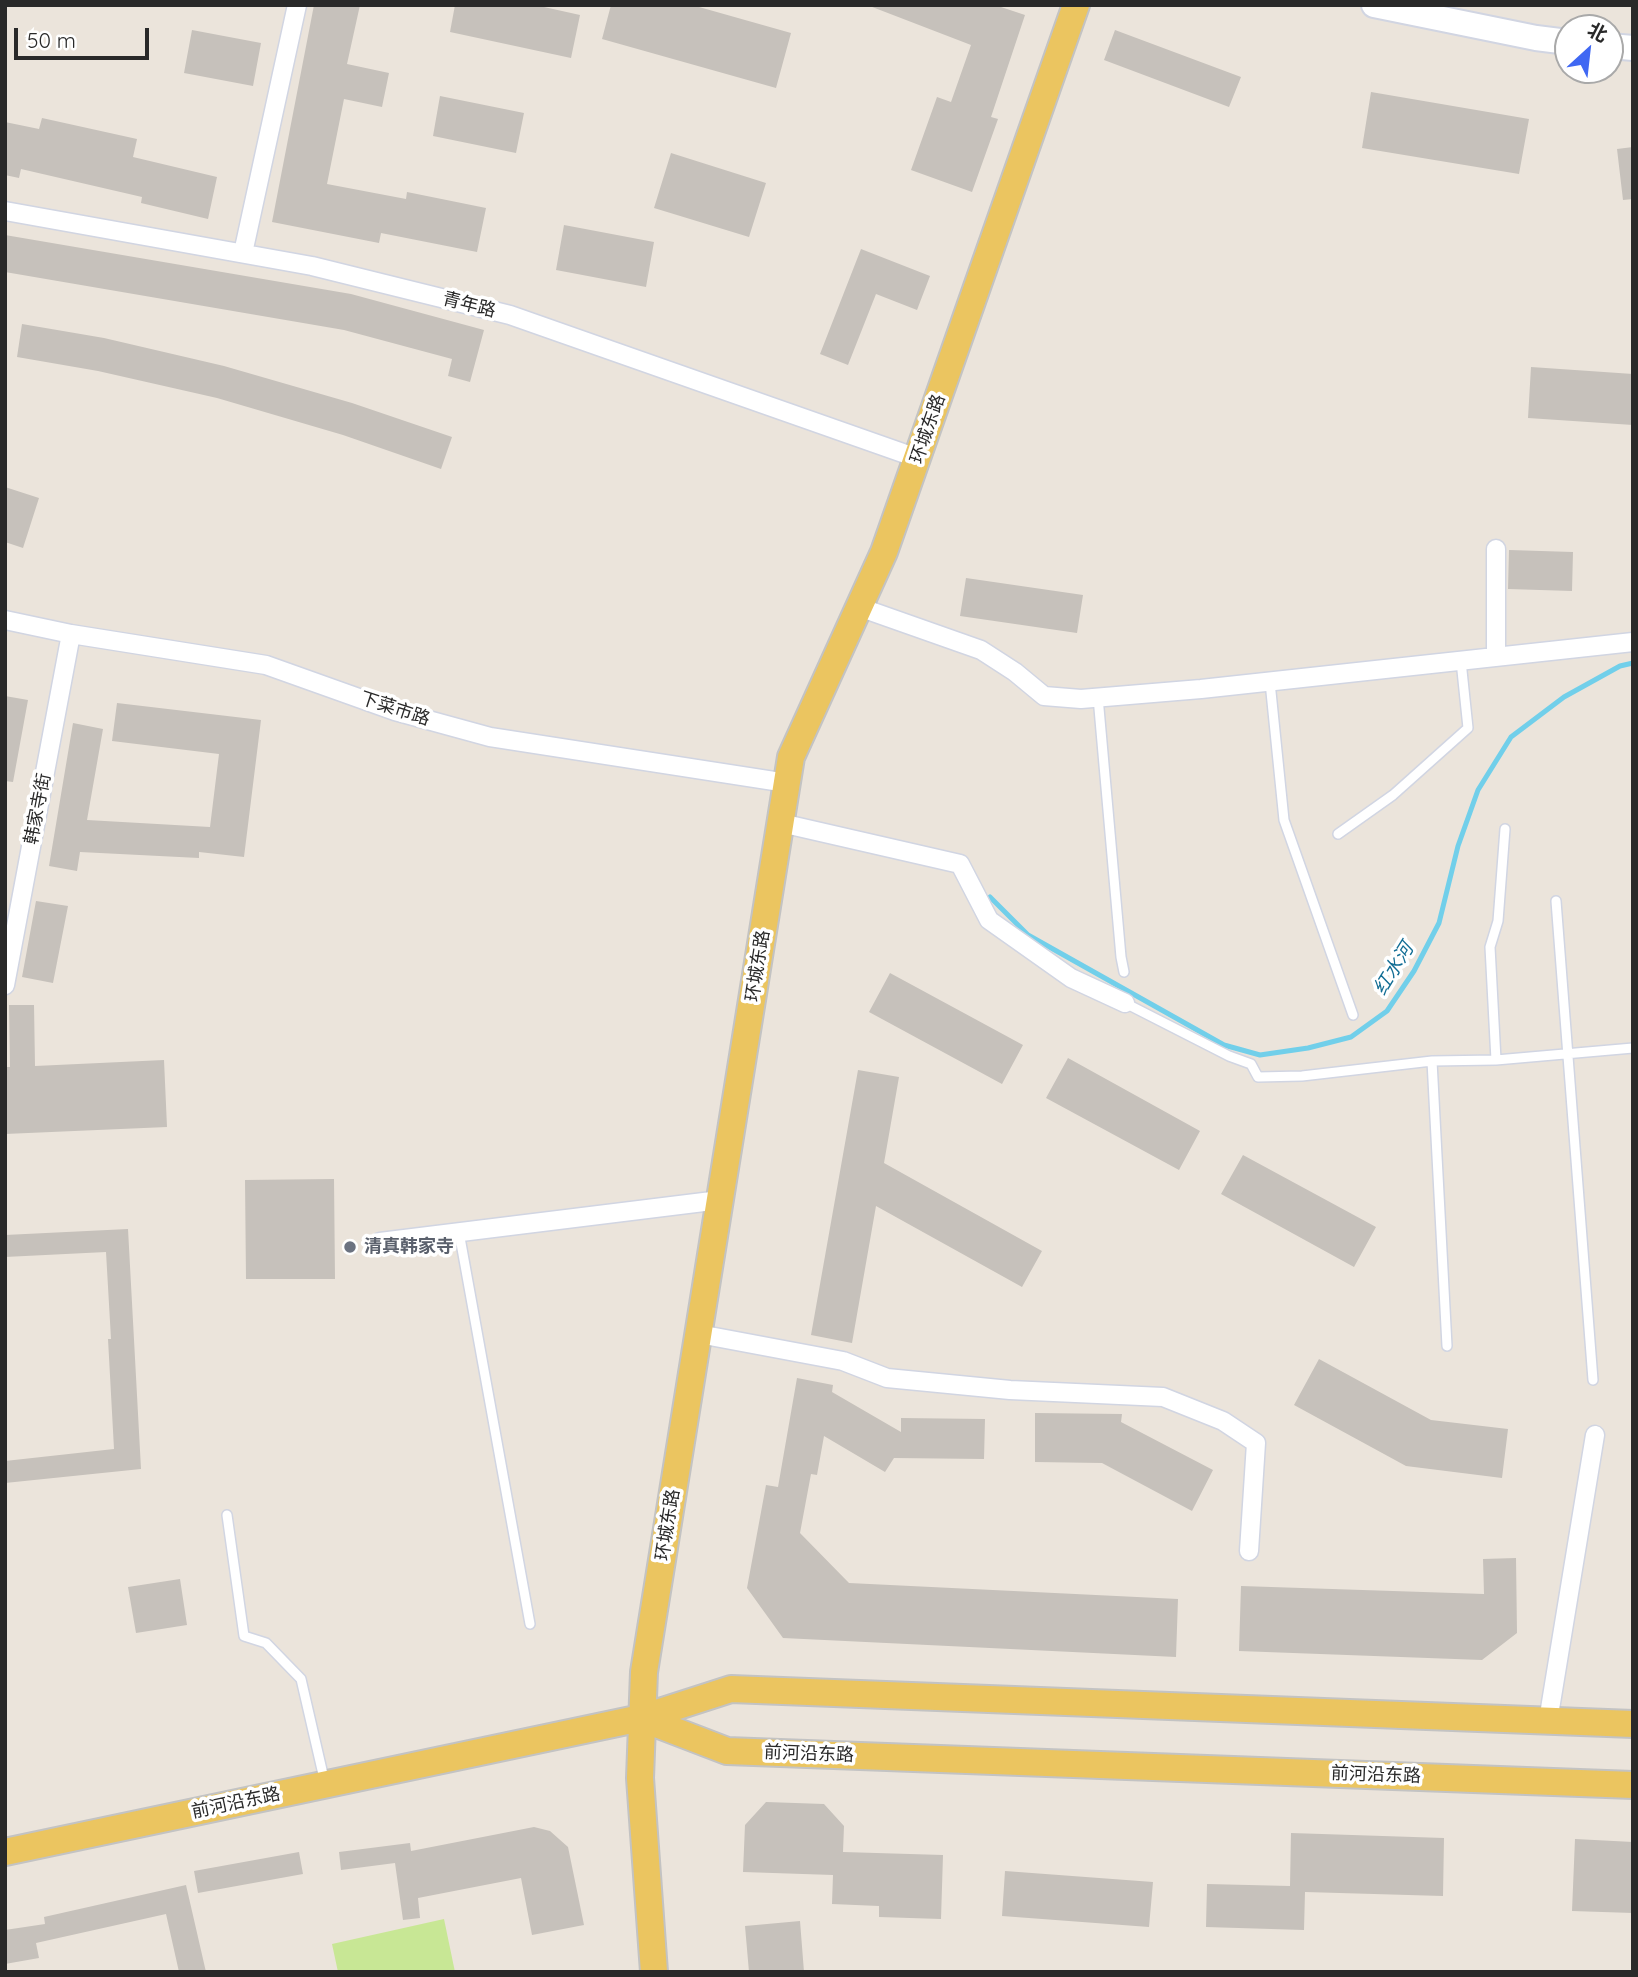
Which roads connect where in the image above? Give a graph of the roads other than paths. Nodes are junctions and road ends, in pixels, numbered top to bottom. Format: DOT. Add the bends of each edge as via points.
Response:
graph roads {
  1 [pos="297,5"];
  2 [pos="1076,5"];
  3 [pos="1374,5"];
  4 [pos="1554,40"];
  5 [pos="5,211"];
  6 [pos="243,253"];
  7 [pos="917,458"];
  8 [pos="1496,549"];
  9 [pos="859,607"];
  10 [pos="5,620"];
  11 [pos="71,634"];
  12 [pos="1633,642"];
  13 [pos="1496,657"];
  14 [pos="1461,661"];
  15 [pos="1270,682"];
  16 [pos="1098,697"];
  17 [pos="787,783"];
  18 [pos="781,823"];
  19 [pos="1505,829"];
  20 [pos="1338,834"];
  21 [pos="1556,901"];
  22 [pos="1124,972"];
  23 [pos="5,985"];
  24 [pos="1125,1003"];
  25 [pos="1353,1015"];
  26 [pos="1633,1048"];
  27 [pos="1568,1055"];
  28 [pos="1496,1060"];
  29 [pos="1432,1061"];
  30 [pos="720,1200"];
  31 [pos="459,1232"];
  32 [pos="380,1242"];
  33 [pos="699,1334"];
  34 [pos="1447,1346"];
  35 [pos="1593,1380"];
  36 [pos="1595,1435"];
  37 [pos="227,1515"];
  38 [pos="1249,1551"];
  39 [pos="530,1625"];
  40 [pos="641,1718"];
  41 [pos="1548,1721"];
  42 [pos="1633,1724"];
  43 [pos="326,1784"];
  44 [pos="1633,1785"];
  45 [pos="5,1852"];
  46 [pos="654,1972"];
  1 -- 6 [label="street"];
  2 -- 7 [label="main road, 环城东路"];
  3 -- 4 [label="main road"];
  5 -- 6 [label="street, 青年路"];
  6 -- 7 [label="street, 青年路" via="510,315"];
  7 -- 9 [label="main road, 环城东路"];
  8 -- 13 [label="street"];
  9 -- 16 [label="street" via="981,650 1044,696"];
  9 -- 17 [label="main road, 环城东路" via="791,757"];
  10 -- 11 [label="street, 下菜市路"];
  11 -- 17 [label="street, 下菜市路" via="265,665 395,711 490,737"];
  11 -- 23 [label="street, 韩家寺街"];
  12 -- 13 [label="street"];
  13 -- 14 [label="street"];
  14 -- 15 [label="street"];
  14 -- 20 [label="lane" via="1468,728 1393,795"];
  15 -- 16 [label="street"];
  15 -- 25 [label="lane" via="1284,820"];
  16 -- 22 [label="lane"];
  17 -- 18 [label="main road, 环城东路"];
  18 -- 24 [label="street" via="960,864 989,920 1071,978"];
  18 -- 30 [label="main road, 环城东路"];
  19 -- 28 [label="lane" via="1498,921 1490,947"];
  21 -- 27 [label="lane"];
  24 -- 29 [label="lane" via="1251,1064 1258,1077"];
  26 -- 27 [label="lane"];
  27 -- 28 [label="lane"];
  27 -- 35 [label="lane"];
  28 -- 29 [label="lane"];
  29 -- 34 [label="lane"];
  30 -- 31 [label="street"];
  30 -- 33 [label="main road, 环城东路"];
  31 -- 32 [label="street"];
  31 -- 39 [label="lane"];
  33 -- 38 [label="street" via="843,1361 887,1378 1010,1390 1163,1397 1223,1421 1256,1443"];
  33 -- 40 [label="main road, 环城东路" via="644,1671"];
  36 -- 41 [label="street"];
  37 -- 43 [label="lane" via="244,1636 265,1643 301,1679"];
  40 -- 41 [label="main road" via="731,1689"];
  40 -- 43 [label="main road, 前河沿东路"];
  40 -- 44 [label="main road, 前河沿东路" via="727,1751"];
  40 -- 46 [label="main road, 环城东路" via="640,1778"];
  41 -- 42 [label="main road"];
  43 -- 45 [label="main road, 前河沿东路"];
}
